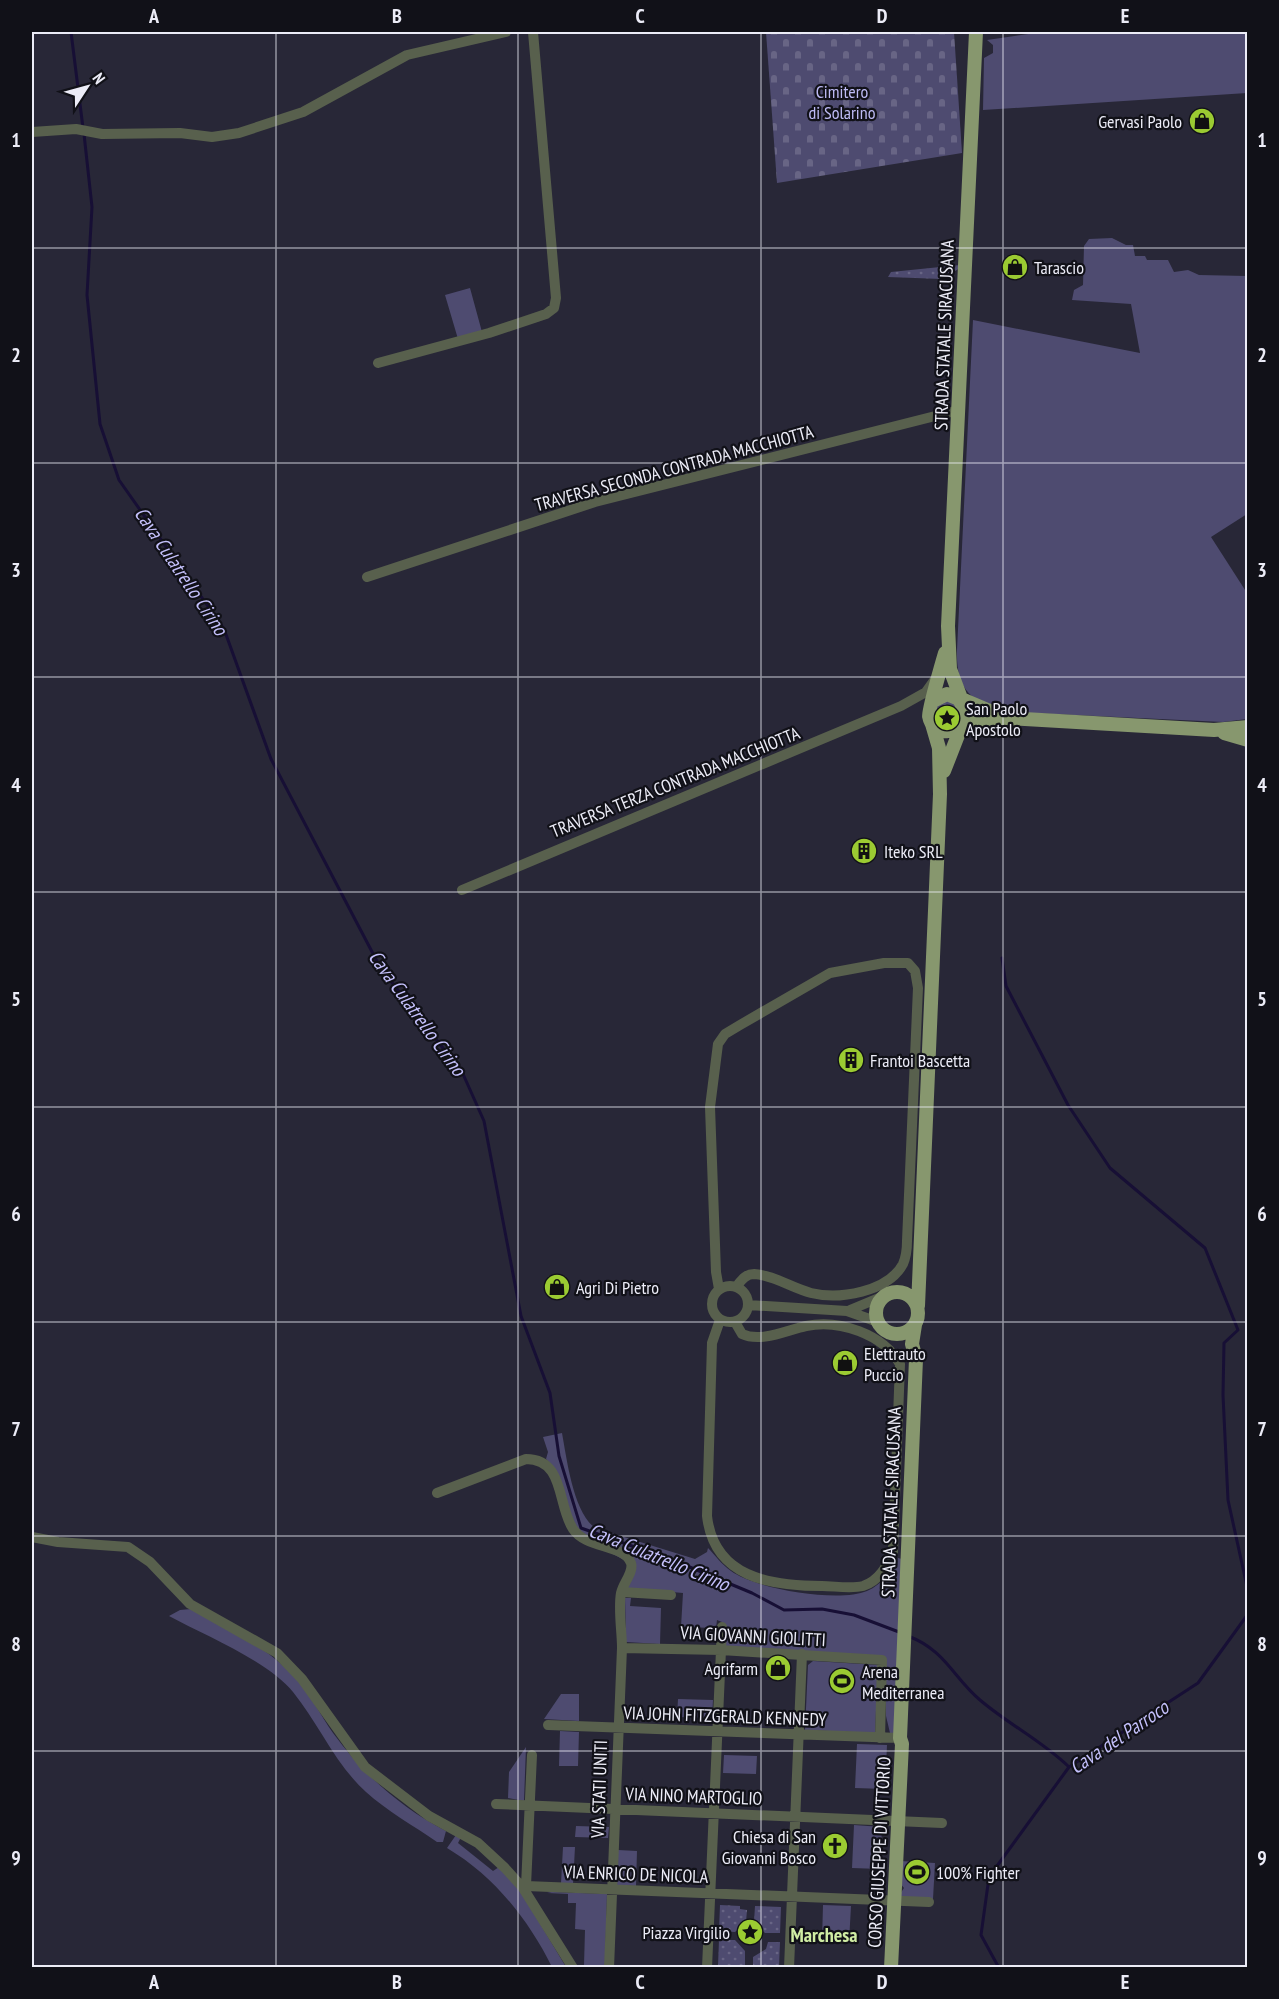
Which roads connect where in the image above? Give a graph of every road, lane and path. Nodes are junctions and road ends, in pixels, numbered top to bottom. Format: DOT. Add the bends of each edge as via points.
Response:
graph roads {
  1 [pos="506,32"];
  2 [pos="534,32"];
  3 [pos="975,32"];
  4 [pos="32,132"];
  5 [pos="378,363"];
  6 [pos="959,410"];
  7 [pos="367,577"];
  8 [pos="948,639"];
  9 [pos="934,695"];
  10 [pos="960,699"];
  11 [pos="900,706"];
  12 [pos="1006,718"];
  13 [pos="930,721"];
  14 [pos="959,727"];
  15 [pos="1248,727"];
  16 [pos="1214,730"];
  17 [pos="1248,740"];
  18 [pos="940,794"];
  19 [pos="462,890"];
  20 [pos="920,1259"];
  21 [pos="736,1287"];
  22 [pos="719,1289"];
  23 [pos="891,1293"];
  24 [pos="748,1305"];
  25 [pos="918,1306"];
  26 [pos="847,1311"];
  27 [pos="720,1320"];
  28 [pos="735,1322"];
  29 [pos="915,1325"];
  30 [pos="882,1327"];
  31 [pos="914,1374"];
  32 [pos="437,1493"];
  33 [pos="32,1538"];
  34 [pos="622,1592"];
  35 [pos="671,1595"];
  36 [pos="722,1627"];
  37 [pos="904,1635"];
  38 [pos="622,1648"];
  39 [pos="721,1650"];
  40 [pos="802,1654"];
  41 [pos="548,1725"];
  42 [pos="618,1729"];
  43 [pos="717,1732"];
  44 [pos="799,1735"];
  45 [pos="880,1738"];
  46 [pos="900,1738"];
  47 [pos="532,1755"];
  48 [pos="496,1804"];
  49 [pos="530,1806"];
  50 [pos="615,1809"];
  51 [pos="714,1813"];
  52 [pos="795,1817"];
  53 [pos="895,1821"];
  54 [pos="942,1823"];
  55 [pos="525,1887"];
  56 [pos="612,1890"];
  57 [pos="711,1893"];
  58 [pos="792,1897"];
  59 [pos="891,1901"];
  60 [pos="929,1902"];
  61 [pos="573,1968"];
  62 [pos="609,1968"];
  63 [pos="707,1968"];
  64 [pos="789,1968"];
  65 [pos="884,1968"];
  66 [pos="891,1968"];
  1 -- 4 [label="street" via="407,55 303,111 238,133 212,137 180,133 102,134 84,130"];
  2 -- 5 [label="street" via="554,308 489,333"];
  3 -- 6 [label="main road, STRADA STATALE SIRACUSANA"];
  6 -- 7 [label="street, TRAVERSA SECONDA CONTRADA MACCHIOTTA" via="595,502"];
  6 -- 8 [label="main road, STRADA STATALE SIRACUSANA"];
  8 -- 9 [label="main road"];
  8 -- 10 [label="main road" via="950,669"];
  9 -- 10 [label="main road"];
  9 -- 11 [label="street, TRAVERSA TERZA CONTRADA MACCHIOTTA"];
  9 -- 13 [label="main road" via="929,707"];
  10 -- 12 [label="main road"];
  10 -- 14 [label="main road" via="966,713"];
  11 -- 13 [label="street" via="915,706"];
  11 -- 19 [label="street, TRAVERSA TERZA CONTRADA MACCHIOTTA"];
  12 -- 14 [label="main road"];
  12 -- 16 [label="main road"];
  13 -- 14 [label="main road" via="943,731"];
  13 -- 18 [label="main road" via="939,748"];
  14 -- 18 [label="main road"];
  15 -- 16 [label="main road"];
  16 -- 17 [label="main road"];
  18 -- 20 [label="main road"];
  20 -- 23 [label="main road" via="910,1280"];
  20 -- 25 [label="main road"];
  21 -- 22 [label="street"];
  21 -- 22 [label="street" via="754,1274 812,1293 850,1294 877,1285 903,1264 908,1241 918,988 915,971 908,963 884,963 830,973 724,1034 718,1044 710,1107"];
  21 -- 24 [label="street" via="745,1294"];
  22 -- 27 [label="street" via="711,1305"];
  23 -- 25 [label="main road" via="909,1295"];
  23 -- 26 [label="street"];
  23 -- 30 [label="main road" via="876,1310"];
  24 -- 26 [label="street"];
  24 -- 28 [label="street" via="742,1319"];
  25 -- 29 [label="main road"];
  26 -- 30 [label="street"];
  27 -- 28 [label="street"];
  27 -- 28 [label="street" via="712,1343 707,1515 716,1550 741,1570 778,1584 863,1586 881,1574 893,1552 900,1364 886,1345 839,1326 809,1325 757,1338 742,1334"];
  29 -- 30 [label="main road" via="899,1334"];
  29 -- 31 [label="main road, STRADA STATALE SIRACUSANA"];
  30 -- 31 [label="main road" via="904,1349"];
  31 -- 37 [label="main road, STRADA STATALE SIRACUSANA"];
  32 -- 34 [label="street, VIA STATI UNITI" via="526,1459 539,1461 556,1478 576,1534 622,1552 631,1562"];
  33 -- 55 [label="street" via="119,1545 143,1555 190,1604 288,1662 365,1767 429,1816 478,1843"];
  34 -- 35 [label="street"];
  34 -- 38 [label="street, VIA STATI UNITI"];
  36 -- 39 [label="street"];
  37 -- 46 [label="main road, CORSO GIUSEPPE DI VITTORIO"];
  38 -- 39 [label="street, VIA GIOVANNI GIOLITTI"];
  38 -- 42 [label="street, VIA STATI UNITI"];
  39 -- 40 [label="street, VIA GIOVANNI GIOLITTI"];
  39 -- 43 [label="street"];
  40 -- 44 [label="street"];
  40 -- 45 [label="street, VIA GIOVANNI GIOLITTI" via="882,1660"];
  41 -- 42 [label="street, VIA JOHN FITZGERALD KENNEDY"];
  42 -- 43 [label="street, VIA JOHN FITZGERALD KENNEDY"];
  42 -- 50 [label="street, VIA STATI UNITI"];
  43 -- 44 [label="street, VIA JOHN FITZGERALD KENNEDY"];
  43 -- 51 [label="street"];
  44 -- 45 [label="street, VIA JOHN FITZGERALD KENNEDY"];
  44 -- 52 [label="street"];
  45 -- 46 [label="street, VIA JOHN FITZGERALD KENNEDY"];
  46 -- 53 [label="main road, CORSO GIUSEPPE DI VITTORIO"];
  47 -- 49 [label="street"];
  48 -- 49 [label="street, VIA NINO MARTOGLIO"];
  49 -- 50 [label="street, VIA NINO MARTOGLIO"];
  49 -- 55 [label="street"];
  50 -- 51 [label="street, VIA NINO MARTOGLIO"];
  50 -- 56 [label="street, VIA STATI UNITI"];
  51 -- 52 [label="street, VIA NINO MARTOGLIO"];
  51 -- 57 [label="street"];
  52 -- 53 [label="street, VIA NINO MARTOGLIO"];
  52 -- 58 [label="street"];
  53 -- 54 [label="street, VIA NINO MARTOGLIO"];
  53 -- 59 [label="main road, CORSO GIUSEPPE DI VITTORIO"];
  55 -- 56 [label="street, VIA ENRICO DE NICOLA"];
  55 -- 61 [label="street"];
  56 -- 57 [label="street, VIA ENRICO DE NICOLA"];
  56 -- 62 [label="street, VIA STATI UNITI"];
  57 -- 58 [label="street, VIA ENRICO DE NICOLA"];
  57 -- 63 [label="street"];
  58 -- 59 [label="street, VIA ENRICO DE NICOLA"];
  58 -- 64 [label="street"];
  59 -- 60 [label="street, VIA ENRICO DE NICOLA"];
  59 -- 65 [label="main road, CORSO GIUSEPPE DI VITTORIO"];
  59 -- 66 [label="main road, CORSO GIUSEPPE DI VITTORIO"];
}
